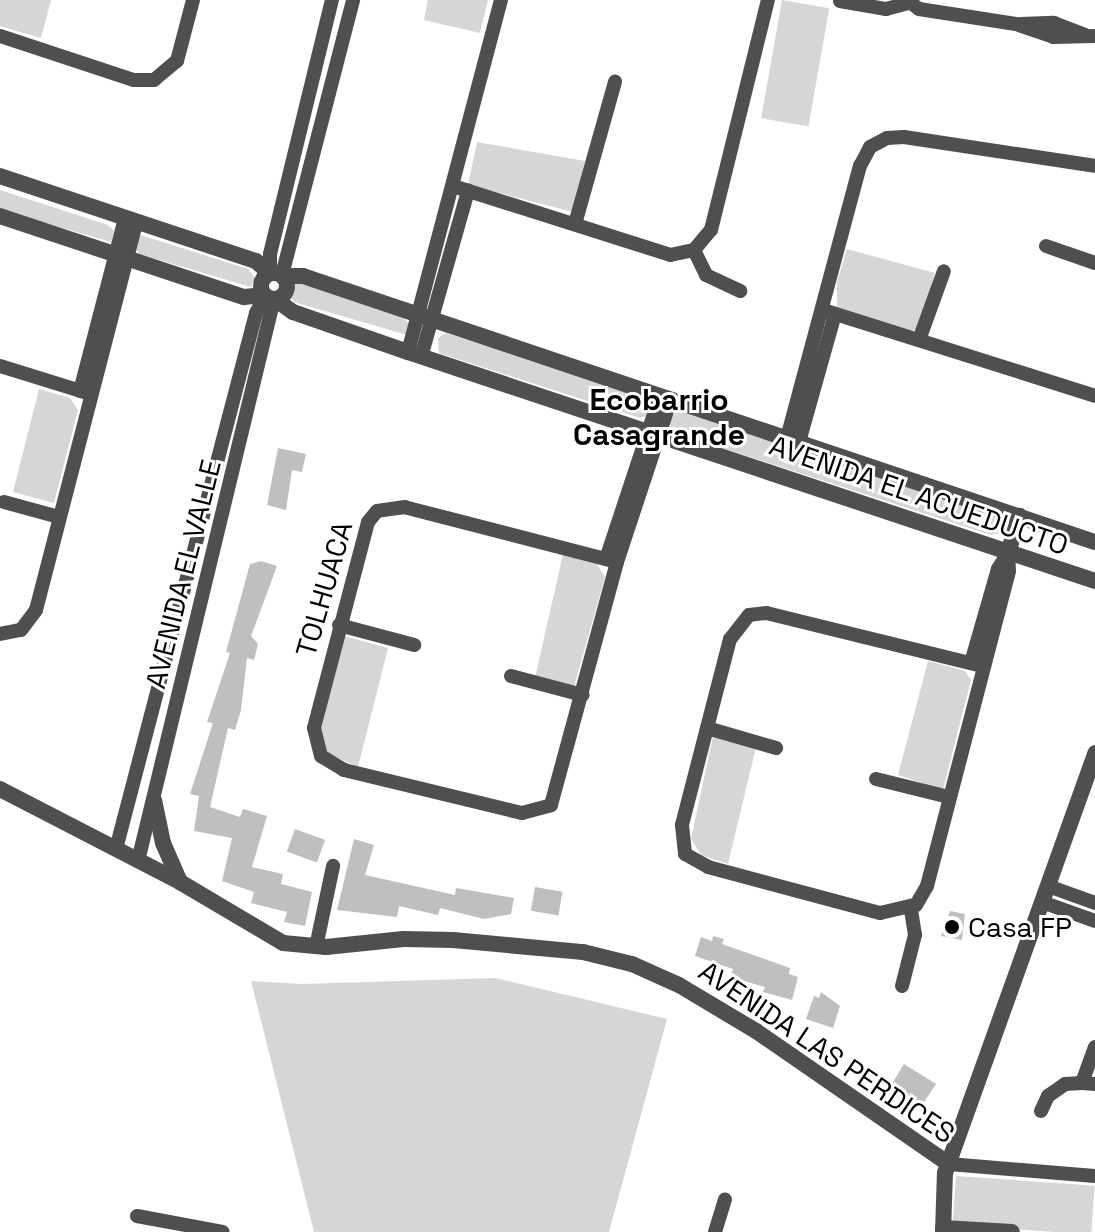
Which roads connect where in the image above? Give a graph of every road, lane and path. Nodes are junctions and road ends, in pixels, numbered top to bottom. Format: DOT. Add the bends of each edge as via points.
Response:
graph roads {
  1 [pos="193,0"];
  2 [pos="332,0"];
  3 [pos="353,0"];
  4 [pos="501,0"];
  5 [pos="768,0"];
  6 [pos="840,1"];
  7 [pos="908,1"];
  8 [pos="0,36"];
  9 [pos="1090,36"];
  10 [pos="615,82"];
  11 [pos="1095,166"];
  12 [pos="0,176"];
  13 [pos="460,189"];
  14 [pos="0,216"];
  15 [pos="131,220"];
  16 [pos="575,224"];
  17 [pos="1046,246"];
  18 [pos="694,250"];
  19 [pos="122,255"];
  20 [pos="1095,263"];
  21 [pos="944,271"];
  22 [pos="276,274"];
  23 [pos="741,291"];
  24 [pos="270,297"];
  25 [pos="829,312"];
  26 [pos="425,317"];
  27 [pos="919,340"];
  28 [pos="415,354"];
  29 [pos="0,366"];
  30 [pos="86,393"];
  31 [pos="1095,396"];
  32 [pos="666,397"];
  33 [pos="654,432"];
  34 [pos="793,440"];
  35 [pos="213,477"];
  36 [pos="233,483"];
  37 [pos="4,502"];
  38 [pos="1019,516"];
  39 [pos="59,517"];
  40 [pos="1095,542"];
  41 [pos="1008,553"];
  42 [pos="612,561"];
  43 [pos="1095,581"];
  44 [pos="179,611"];
  45 [pos="199,617"];
  46 [pos="339,625"];
  47 [pos="0,634"];
  48 [pos="414,645"];
  49 [pos="976,664"];
  50 [pos="511,676"];
  51 [pos="583,695"];
  52 [pos="707,728"];
  53 [pos="776,748"];
  54 [pos="1095,753"];
  55 [pos="876,779"];
  56 [pos="0,789"];
  57 [pos="949,797"];
  58 [pos="154,800"];
  59 [pos="116,849"];
  60 [pos="138,861"];
  61 [pos="333,866"];
  62 [pos="180,882"];
  63 [pos="1048,886"];
  64 [pos="1042,902"];
  65 [pos="1095,903"];
  66 [pos="911,909"];
  67 [pos="1095,921"];
  68 [pos="316,947"];
  69 [pos="902,986"];
  70 [pos="1095,1047"];
  71 [pos="1088,1084"];
  72 [pos="1041,1111"];
  73 [pos="949,1164"];
  74 [pos="1095,1176"];
  75 [pos="725,1200"];
  76 [pos="137,1216"];
  77 [pos="943,1230"];
  78 [pos="223,1232"];
  79 [pos="715,1232"];
  80 [pos="1012,1232"];
  1 -- 8 [label="street" via="177,61 154,80 134,80"];
  2 -- 22 [label="street" via="270,254"];
  3 -- 22 [label="street"];
  4 -- 13 [label="street"];
  5 -- 18 [label="street" via="711,230"];
  6 -- 7 [label="street" via="886,9"];
  7 -- 9 [label="street" via="1053,37"];
  10 -- 16 [label="street"];
  11 -- 25 [label="street" via="904,137 881,140 866,152 860,166"];
  12 -- 15 [label="street, AVENIDA EL ACUEDUCTO"];
  13 -- 16 [label="street"];
  13 -- 26 [label="street"];
  14 -- 19 [label="street, AVENIDA EL ACUEDUCTO"];
  15 -- 19 [label="street"];
  15 -- 22 [label="street, AVENIDA EL ACUEDUCTO" via="256,261"];
  16 -- 18 [label="street" via="670,255"];
  17 -- 20 [label="street"];
  18 -- 23 [label="street" via="706,275"];
  19 -- 24 [label="street, AVENIDA EL ACUEDUCTO" via="244,297"];
  19 -- 30 [label="street"];
  21 -- 27 [label="street"];
  22 -- 24 [label="street" via="260,283"];
  22 -- 24 [label="street" via="286,292"];
  22 -- 26 [label="street, AVENIDA EL ACUEDUCTO" via="303,276"];
  24 -- 28 [label="street, AVENIDA EL ACUEDUCTO" via="293,312"];
  24 -- 35 [label="street, AVENIDA EL VALLE" via="256,313"];
  24 -- 36 [label="street, AVENIDA EL VALLE"];
  25 -- 27 [label="street"];
  25 -- 34 [label="street"];
  26 -- 28 [label="street"];
  26 -- 32 [label="street, AVENIDA EL ACUEDUCTO"];
  27 -- 31 [label="street"];
  28 -- 33 [label="street, AVENIDA EL ACUEDUCTO"];
  29 -- 30 [label="street"];
  30 -- 39 [label="street"];
  32 -- 33 [label="street"];
  32 -- 34 [label="street, AVENIDA EL ACUEDUCTO"];
  33 -- 41 [label="street, AVENIDA EL ACUEDUCTO"];
  33 -- 42 [label="street"];
  34 -- 38 [label="street, AVENIDA EL ACUEDUCTO"];
  35 -- 36 [label="street"];
  35 -- 44 [label="street, AVENIDA EL VALLE"];
  36 -- 45 [label="street, AVENIDA EL VALLE"];
  37 -- 39 [label="street"];
  38 -- 40 [label="street, AVENIDA EL ACUEDUCTO"];
  38 -- 41 [label="street"];
  39 -- 47 [label="street" via="36,610 21,630"];
  41 -- 43 [label="street, AVENIDA EL ACUEDUCTO"];
  41 -- 49 [label="street" via="1009,571"];
  42 -- 46 [label="street, TOLHUACA" via="405,507 384,507 368,522"];
  42 -- 51 [label="street, TOLHUACA"];
  44 -- 45 [label="street"];
  44 -- 59 [label="street, AVENIDA EL VALLE"];
  45 -- 58 [label="street, AVENIDA EL VALLE"];
  46 -- 48 [label="street"];
  46 -- 51 [label="street, TOLHUACA" via="314,735 325,761 344,770 536,813 557,795"];
  49 -- 52 [label="street" via="767,613 749,615 730,639"];
  49 -- 57 [label="street"];
  50 -- 51 [label="street"];
  52 -- 53 [label="street"];
  52 -- 66 [label="street" via="682,825 685,854 708,867 880,913"];
  54 -- 63 [label="street"];
  55 -- 57 [label="street"];
  56 -- 59 [label="street, AVENIDA LAS PERDICES"];
  57 -- 66 [label="street" via="927,886"];
  58 -- 60 [label="street, AVENIDA EL VALLE"];
  58 -- 62 [label="street" via="163,843"];
  59 -- 60 [label="street, AVENIDA LAS PERDICES"];
  60 -- 62 [label="street, AVENIDA LAS PERDICES"];
  61 -- 68 [label="street"];
  62 -- 68 [label="street, AVENIDA LAS PERDICES" via="264,935"];
  63 -- 64 [label="street"];
  63 -- 65 [label="street"];
  64 -- 67 [label="street"];
  64 -- 73 [label="street"];
  66 -- 69 [label="street" via="915,935"];
  68 -- 73 [label="street, AVENIDA LAS PERDICES" via="424,938 583,952 632,964 756,1031"];
  70 -- 71 [label="street"];
  71 -- 72 [label="street" via="1065,1084 1048,1096"];
  73 -- 74 [label="street, AVENIDA LAS PERDICES"];
  73 -- 77 [label="street" via="941,1196"];
  75 -- 79 [label="street"];
  76 -- 78 [label="street"];
  77 -- 80 [label="street"];
}
